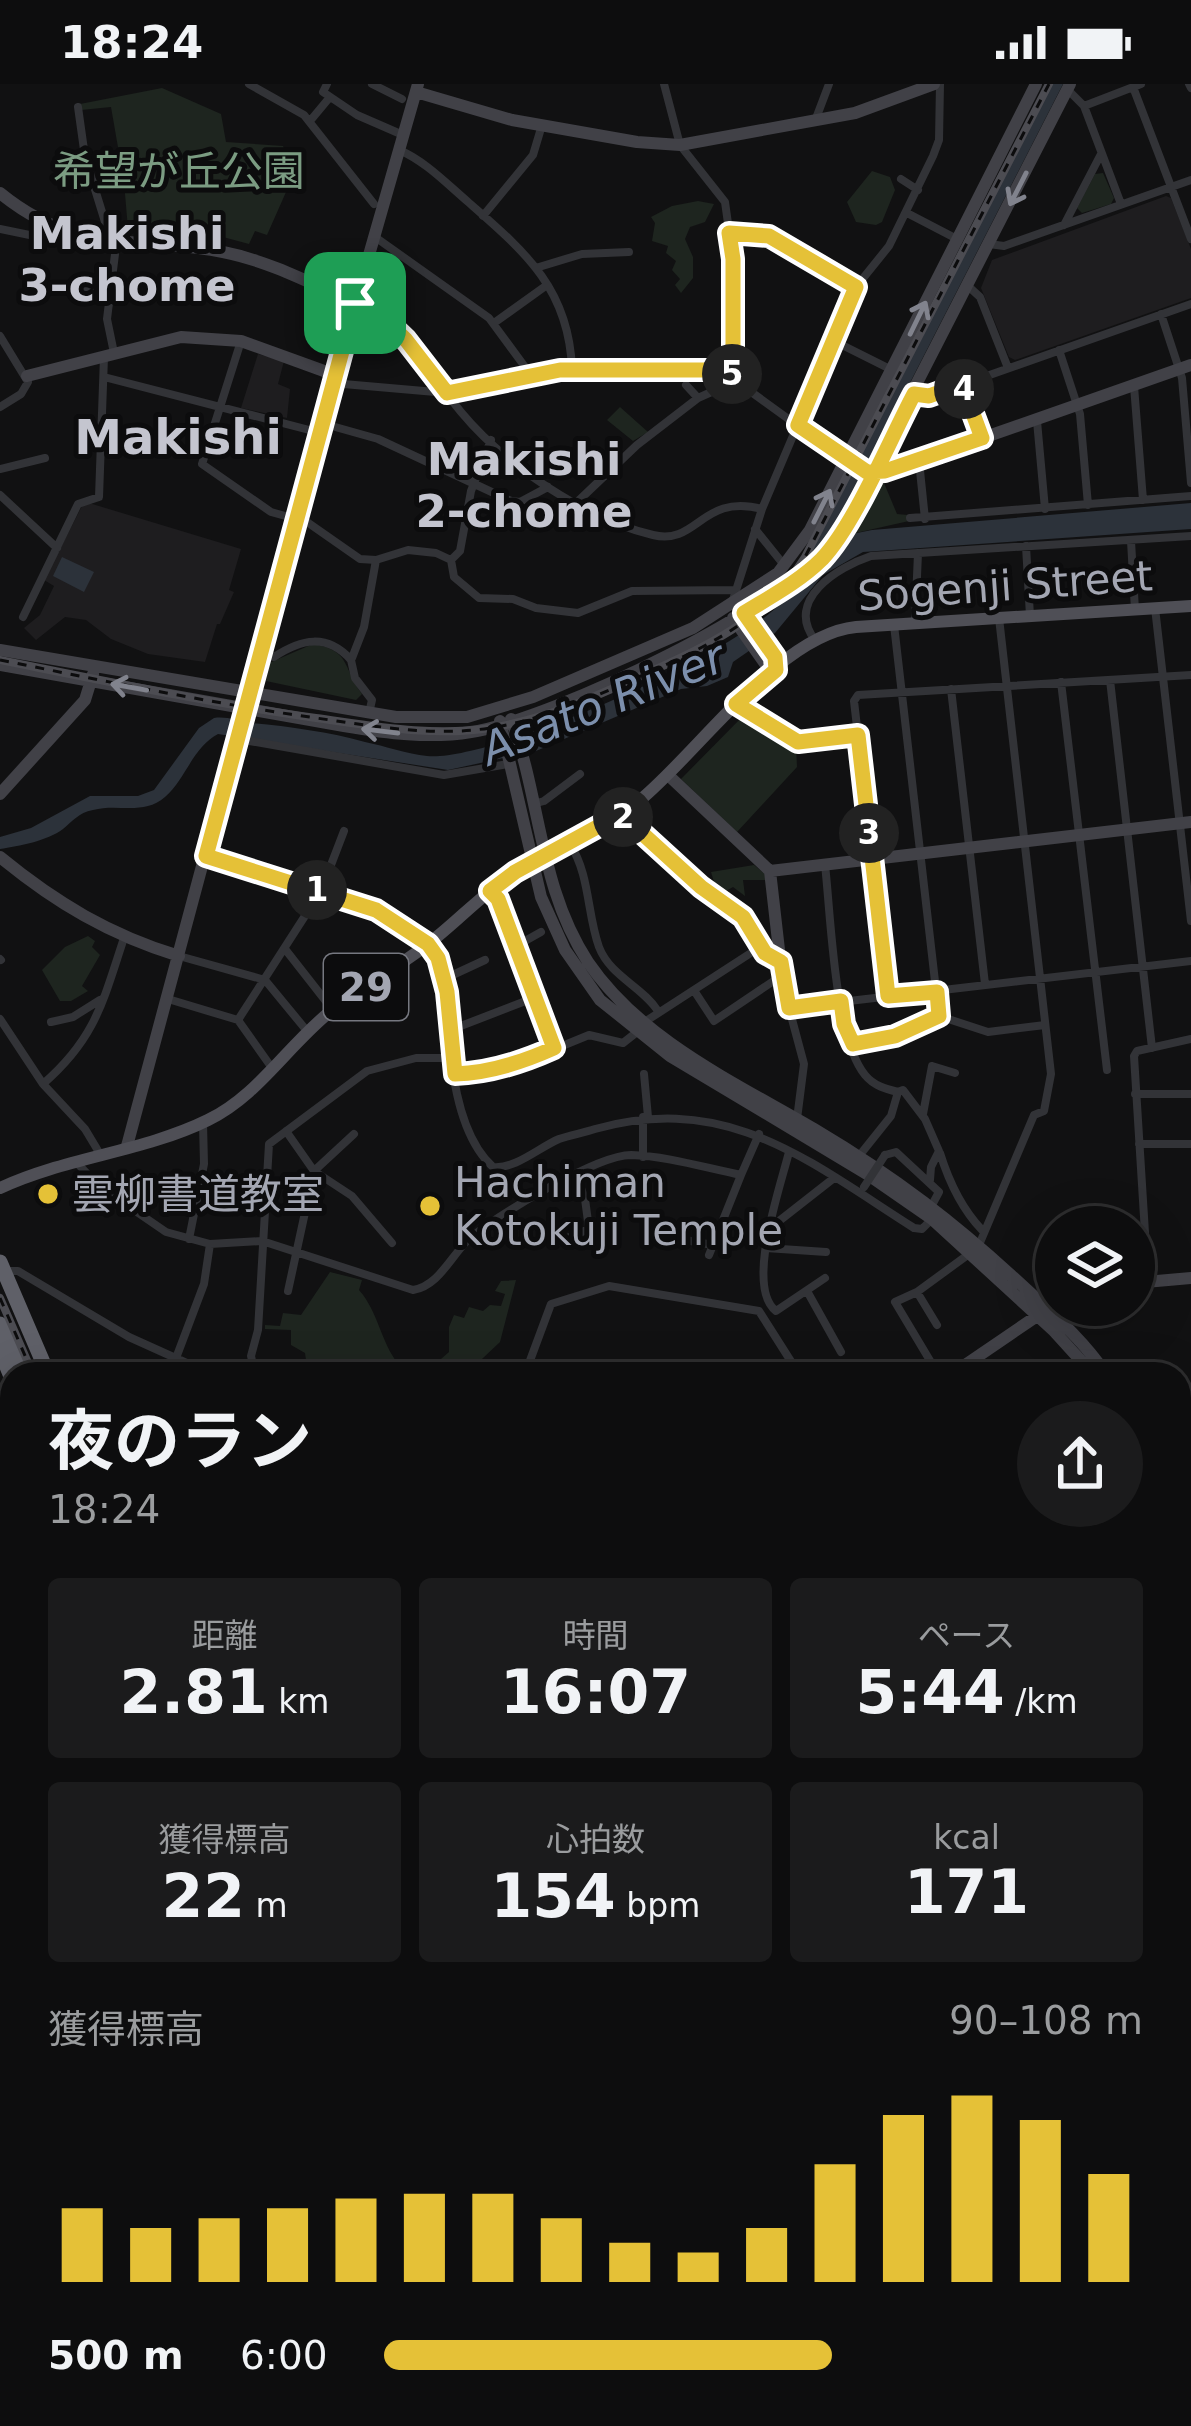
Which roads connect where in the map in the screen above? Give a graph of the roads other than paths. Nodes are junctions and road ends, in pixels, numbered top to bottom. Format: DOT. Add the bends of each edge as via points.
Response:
graph roads {
  1 [pos="249,84"];
  2 [pos="327,84"];
  3 [pos="372,84"];
  4 [pos="664,84"];
  5 [pos="829,84"];
  6 [pos="937,84"];
  7 [pos="1036,84"];
  8 [pos="1137,86"];
  9 [pos="1069,87"];
  10 [pos="417,88"];
  11 [pos="332,98"];
  12 [pos="402,99"];
  13 [pos="1084,106"];
  14 [pos="78,107"];
  15 [pos="815,121"];
  16 [pos="310,122"];
  17 [pos="542,125"];
  18 [pos="401,142"];
  19 [pos="680,145"];
  20 [pos="1102,153"];
  21 [pos="901,179"];
  22 [pos="1191,180"];
  23 [pos="1171,187"];
  24 [pos="918,190"];
  25 [pos="0,193"];
  26 [pos="374,204"];
  27 [pos="1121,204"];
  28 [pos="907,214"];
  29 [pos="483,216"];
  30 [pos="1064,225"];
  31 [pos="0,229"];
  32 [pos="56,229"];
  33 [pos="729,233"];
  34 [pos="374,236"];
  35 [pos="957,239"];
  36 [pos="1191,239"];
  37 [pos="113,243"];
  38 [pos="989,244"];
  39 [pos="629,252"];
  40 [pos="539,267"];
  41 [pos="547,285"];
  42 [pos="968,286"];
  43 [pos="856,287"];
  44 [pos="48,290"];
  45 [pos="112,292"];
  46 [pos="357,298"];
  47 [pos="1191,304"];
  48 [pos="1161,314"];
  49 [pos="494,323"];
  50 [pos="0,336"];
  51 [pos="241,341"];
  52 [pos="835,341"];
  53 [pos="1059,350"];
  54 [pos="109,354"];
  55 [pos="1186,367"];
  56 [pos="1008,368"];
  57 [pos="572,369"];
  58 [pos="892,370"];
  59 [pos="531,374"];
  60 [pos="27,376"];
  61 [pos="104,376"];
  62 [pos="735,377"];
  63 [pos="334,379"];
  64 [pos="962,384"];
  65 [pos="686,385"];
  66 [pos="1134,385"];
  67 [pos="447,393"];
  68 [pos="914,394"];
  69 [pos="698,398"];
  70 [pos="1079,404"];
  71 [pos="220,406"];
  72 [pos="0,407"];
  73 [pos="1037,419"];
  74 [pos="798,425"];
  75 [pos="320,428"];
  76 [pos="982,438"];
  77 [pos="491,440"];
  78 [pos="45,458"];
  79 [pos="919,461"];
  80 [pos="849,462"];
  81 [pos="0,470"];
  82 [pos="870,473"];
  83 [pos="1191,483"];
  84 [pos="473,486"];
  85 [pos="548,487"];
  86 [pos="0,495"];
  87 [pos="1191,496"];
  88 [pos="1143,500"];
  89 [pos="574,505"];
  90 [pos="1088,505"];
  91 [pos="762,509"];
  92 [pos="1045,509"];
  93 [pos="910,518"];
  94 [pos="295,519"];
  95 [pos="925,519"];
  96 [pos="754,529"];
  97 [pos="1191,536"];
  98 [pos="1131,541"];
  99 [pos="1026,546"];
  100 [pos="57,548"];
  101 [pos="918,553"];
  102 [pos="376,560"];
  103 [pos="451,560"];
  104 [pos="785,566"];
  105 [pos="1191,607"];
  106 [pos="1155,608"];
  107 [pos="1135,610"];
  108 [pos="739,614"];
  109 [pos="1030,616"];
  110 [pos="23,617"];
  111 [pos="999,618"];
  112 [pos="915,623"];
  113 [pos="893,625"];
  114 [pos="815,640"];
  115 [pos="0,650"];
  116 [pos="258,653"];
  117 [pos="351,660"];
  118 [pos="0,665"];
  119 [pos="776,670"];
  120 [pos="93,674"];
  121 [pos="1191,675"];
  122 [pos="1164,676"];
  123 [pos="1110,680"];
  124 [pos="1061,682"];
  125 [pos="1006,686"];
  126 [pos="951,689"];
  127 [pos="248,692"];
  128 [pos="901,692"];
  129 [pos="736,704"];
  130 [pos="503,708"];
  131 [pos="369,713"];
  132 [pos="242,716"];
  133 [pos="507,730"];
  134 [pos="858,735"];
  135 [pos="237,738"];
  136 [pos="512,761"];
  137 [pos="580,774"];
  138 [pos="668,775"];
  139 [pos="0,794"];
  140 [pos="532,804"];
  141 [pos="621,814"];
  142 [pos="1186,822"];
  143 [pos="1127,829"];
  144 [pos="344,831"];
  145 [pos="1079,835"];
  146 [pos="1024,842"];
  147 [pos="570,844"];
  148 [pos="967,848"];
  149 [pos="920,853"];
  150 [pos="206,856"];
  151 [pos="0,857"];
  152 [pos="872,859"];
  153 [pos="538,860"];
  154 [pos="825,865"];
  155 [pos="770,871"];
  156 [pos="320,891"];
  157 [pos="490,891"];
  158 [pos="1191,921"];
  159 [pos="542,932"];
  160 [pos="124,938"];
  161 [pos="428,944"];
  162 [pos="516,946"];
  163 [pos="760,947"];
  164 [pos="285,949"];
  165 [pos="179,956"];
  166 [pos="485,960"];
  167 [pos="1191,961"];
  168 [pos="1143,966"];
  169 [pos="781,969"];
  170 [pos="1095,972"];
  171 [pos="1040,978"];
  172 [pos="443,979"];
  173 [pos="265,980"];
  174 [pos="985,985"];
  175 [pos="695,992"];
  176 [pos="937,992"];
  177 [pos="888,996"];
  178 [pos="536,997"];
  179 [pos="168,999"];
  180 [pos="100,1000"];
  181 [pos="841,1001"];
  182 [pos="789,1008"];
  183 [pos="332,1010"];
  184 [pos="658,1011"];
  185 [pos="939,1016"];
  186 [pos="0,1019"];
  187 [pos="238,1020"];
  188 [pos="51,1022"];
  189 [pos="1045,1025"];
  190 [pos="640,1028"];
  191 [pos="453,1029"];
  192 [pos="307,1031"];
  193 [pos="1191,1040"];
  194 [pos="853,1044"];
  195 [pos="554,1048"];
  196 [pos="1152,1048"];
  197 [pos="451,1058"];
  198 [pos="272,1067"];
  199 [pos="1107,1070"];
  200 [pos="955,1073"];
  201 [pos="455,1074"];
  202 [pos="644,1074"];
  203 [pos="43,1084"];
  204 [pos="898,1092"];
  205 [pos="1135,1094"];
  206 [pos="1191,1094"];
  207 [pos="922,1115"];
  208 [pos="646,1117"];
  209 [pos="797,1119"];
  210 [pos="203,1123"];
  211 [pos="286,1130"];
  212 [pos="354,1134"];
  213 [pos="759,1134"];
  214 [pos="1139,1144"];
  215 [pos="1191,1144"];
  216 [pos="128,1146"];
  217 [pos="939,1151"];
  218 [pos="789,1152"];
  219 [pos="100,1154"];
  220 [pos="859,1156"];
  221 [pos="643,1157"];
  222 [pos="75,1161"];
  223 [pos="314,1171"];
  224 [pos="576,1174"];
  225 [pos="741,1175"];
  226 [pos="834,1178"];
  227 [pos="931,1180"];
  228 [pos="0,1188"];
  229 [pos="862,1190"];
  230 [pos="1140,1206"];
  231 [pos="932,1212"];
  232 [pos="771,1227"];
  233 [pos="987,1227"];
  234 [pos="656,1235"];
  235 [pos="188,1239"];
  236 [pos="262,1241"];
  237 [pos="210,1244"];
  238 [pos="392,1244"];
  239 [pos="554,1244"];
  240 [pos="766,1248"];
  241 [pos="975,1249"];
  242 [pos="297,1252"];
  243 [pos="826,1252"];
  244 [pos="1,1273"];
  245 [pos="825,1277"];
  246 [pos="1191,1278"];
  247 [pos="1155,1281"];
  248 [pos="288,1291"];
  249 [pos="808,1291"];
  250 [pos="917,1292"];
  251 [pos="1035,1300"];
  252 [pos="1035,1318"];
  253 [pos="0,1324"];
  254 [pos="938,1324"];
  255 [pos="1058,1326"];
  256 [pos="1062,1326"];
  257 [pos="842,1352"];
  258 [pos="176,1360"];
  259 [pos="17,1362"];
  260 [pos="34,1362"];
  261 [pos="42,1362"];
  262 [pos="181,1362"];
  263 [pos="252,1362"];
  264 [pos="529,1362"];
  265 [pos="791,1362"];
  266 [pos="931,1362"];
  267 [pos="972,1362"];
  268 [pos="1084,1362"];
  269 [pos="1095,1362"];
  1 -- 16 [label="street"];
  2 -- 11 [label="street" via="323,92"];
  3 -- 12 [label="street"];
  4 -- 19 [label="street"];
  5 -- 15 [label="street"];
  6 -- 15 [label="street"];
  6 -- 24 [label="street" via="939,140"];
  7 -- 35 [label="street"];
  8 -- 13 [label="street"];
  8 -- 23 [label="street"];
  9 -- 13 [label="street"];
  9 -- 38 [label="street, one-way"];
  10 -- 17 [label="street"];
  10 -- 18 [label="street"];
  11 -- 16 [label="street"];
  11 -- 18 [label="street"];
  13 -- 20 [label="street"];
  14 -- 37 [label="street"];
  15 -- 19 [label="street"];
  16 -- 26 [label="street"];
  17 -- 19 [label="street"];
  17 -- 29 [label="street" via="521,172"];
  18 -- 29 [label="street"];
  18 -- 34 [label="street"];
  19 -- 33 [label="street" via="722,194"];
  20 -- 27 [label="street"];
  20 -- 30 [label="street"];
  21 -- 24 [label="street"];
  22 -- 23 [label="street"];
  23 -- 27 [label="street"];
  23 -- 36 [label="street"];
  24 -- 28 [label="street"];
  25 -- 32 [label="street"];
  27 -- 30 [label="street"];
  28 -- 35 [label="street"];
  28 -- 43 [label="street"];
  29 -- 40 [label="street"];
  30 -- 38 [label="street"];
  31 -- 32 [label="street" via="49,239"];
  32 -- 37 [label="street"];
  33 -- 43 [label="street" via="769,236"];
  33 -- 62 [label="street"];
  34 -- 46 [label="street"];
  34 -- 49 [label="street"];
  58 -- 35 [label="street, one-way"];
  37 -- 45 [label="street"];
  37 -- 46 [label="street" via="248,258"];
  38 -- 42 [label="street"];
  39 -- 40 [label="street"];
  40 -- 41 [label="street"];
  41 -- 49 [label="street"];
  41 -- 57 [label="street" via="568,322"];
  42 -- 56 [label="street"];
  42 -- 68 [label="street"];
  43 -- 52 [label="street"];
  44 -- 45 [label="street"];
  45 -- 54 [label="street"];
  46 -- 63 [label="street"];
  46 -- 67 [label="street" via="406,340"];
  47 -- 48 [label="street"];
  48 -- 53 [label="street"];
  48 -- 55 [label="street"];
  49 -- 59 [label="street"];
  50 -- 60 [label="street"];
  51 -- 54 [label="street" via="181,337"];
  51 -- 63 [label="street"];
  51 -- 71 [label="street"];
  52 -- 58 [label="street"];
  52 -- 74 [label="street"];
  53 -- 56 [label="street"];
  53 -- 70 [label="street"];
  54 -- 60 [label="street"];
  54 -- 61 [label="street"];
  55 -- 66 [label="street"];
  55 -- 83 [label="street"];
  56 -- 64 [label="street"];
  57 -- 59 [label="street"];
  57 -- 62 [label="street"];
  58 -- 80 [label="street"];
  59 -- 67 [label="street"];
  60 -- 72 [label="street" via="26,389"];
  61 -- 71 [label="street"];
  61 -- 100 [label="street" via="99,497 78,504"];
  62 -- 69 [label="street"];
  62 -- 74 [label="street"];
  63 -- 67 [label="street"];
  63 -- 75 [label="street"];
  64 -- 68 [label="street"];
  64 -- 76 [label="street"];
  65 -- 69 [label="street"];
  66 -- 70 [label="street"];
  66 -- 88 [label="street"];
  67 -- 77 [label="street"];
  68 -- 82 [label="street"];
  69 -- 89 [label="street"];
  70 -- 73 [label="street"];
  70 -- 90 [label="street"];
  71 -- 75 [label="street"];
  71 -- 94 [label="street" via="202,464 271,512"];
  73 -- 76 [label="street"];
  73 -- 92 [label="street"];
  74 -- 80 [label="street"];
  74 -- 91 [label="street"];
  75 -- 84 [label="street" via="378,439"];
  75 -- 94 [label="street"];
  76 -- 79 [label="street"];
  77 -- 84 [label="street"];
  77 -- 85 [label="street"];
  78 -- 81 [label="street"];
  79 -- 82 [label="street"];
  79 -- 95 [label="street"];
  80 -- 82 [label="street"];
  104 -- 80 [label="street, one-way"];
  82 -- 108 [label="street" via="818,564"];
  84 -- 85 [label="street" via="516,502"];
  84 -- 103 [label="street" via="460,551"];
  85 -- 89 [label="street"];
  86 -- 100 [label="street"];
  87 -- 88 [label="street"];
  88 -- 90 [label="street"];
  89 -- 91 [label="street" via="666,537 730,504"];
  90 -- 92 [label="street"];
  91 -- 96 [label="street"];
  92 -- 95 [label="street"];
  93 -- 95 [label="street"];
  94 -- 102 [label="street" via="360,559"];
  94 -- 116 [label="street"];
  96 -- 104 [label="street"];
  96 -- 108 [label="street"];
  97 -- 98 [label="street"];
  98 -- 99 [label="street"];
  98 -- 107 [label="street"];
  99 -- 101 [label="street"];
  99 -- 109 [label="street"];
  100 -- 110 [label="street"];
  101 -- 112 [label="street"];
  101 -- 114 [label="street" via="864,558 824,581 808,605"];
  102 -- 103 [label="street" via="408,550"];
  102 -- 117 [label="street"];
  103 -- 108 [label="street" via="454,577 479,598 571,613 632,591"];
  104 -- 108 [label="street"];
  105 -- 106 [label="main road, Sōgenji Street / 29"];
  106 -- 107 [label="main road, Sōgenji Street / 29"];
  106 -- 122 [label="street"];
  107 -- 109 [label="main road, Sōgenji Street / 29"];
  108 -- 119 [label="street" via="775,657"];
  108 -- 130 [label="street"];
  108 -- 133 [label="street"];
  109 -- 111 [label="main road, Sōgenji Street / 29"];
  111 -- 112 [label="main road, Sōgenji Street / 29"];
  111 -- 125 [label="street"];
  112 -- 113 [label="main road, Sōgenji Street / 29"];
  113 -- 114 [label="main road, Sōgenji Street / 29"];
  113 -- 128 [label="street"];
  114 -- 119 [label="main road, Sōgenji Street / 29"];
  115 -- 120 [label="street"];
  116 -- 117 [label="street" via="274,657 309,640 333,644"];
  116 -- 127 [label="street"];
  117 -- 131 [label="street" via="372,700"];
  118 -- 120 [label="street"];
  119 -- 129 [label="main road, Sōgenji Street / 29"];
  120 -- 127 [label="street"];
  132 -- 120 [label="street, one-way"];
  120 -- 139 [label="street" via="85,700"];
  121 -- 122 [label="street"];
  122 -- 123 [label="street"];
  122 -- 142 [label="street"];
  123 -- 124 [label="street"];
  123 -- 143 [label="street"];
  124 -- 125 [label="street"];
  124 -- 145 [label="street"];
  125 -- 126 [label="street"];
  125 -- 146 [label="street"];
  126 -- 128 [label="street"];
  126 -- 148 [label="street"];
  127 -- 131 [label="street"];
  127 -- 132 [label="street"];
  128 -- 134 [label="street" via="858,695"];
  128 -- 149 [label="street"];
  129 -- 134 [label="street" via="798,742"];
  129 -- 138 [label="main road, Sōgenji Street / 29"];
  130 -- 131 [label="street" via="443,720"];
  130 -- 133 [label="street"];
  133 -- 132 [label="street, one-way" via="410,734"];
  132 -- 135 [label="street"];
  133 -- 136 [label="street"];
  134 -- 152 [label="street"];
  135 -- 136 [label="street" via="444,775"];
  135 -- 150 [label="street"];
  136 -- 140 [label="street"];
  136 -- 153 [label="street"];
  137 -- 140 [label="street"];
  138 -- 141 [label="main road, Sōgenji Street / 29"];
  138 -- 155 [label="street"];
  140 -- 153 [label="street"];
  141 -- 147 [label="main road, Sōgenji Street / 29"];
  141 -- 163 [label="street" via="743,917"];
  142 -- 143 [label="street"];
  142 -- 158 [label="street"];
  143 -- 145 [label="street"];
  143 -- 168 [label="street"];
  144 -- 156 [label="street"];
  145 -- 146 [label="street"];
  145 -- 170 [label="street"];
  146 -- 148 [label="street"];
  146 -- 171 [label="street"];
  147 -- 153 [label="main road, Sōgenji Street / 29"];
  147 -- 184 [label="street" via="599,947"];
  148 -- 149 [label="street"];
  148 -- 174 [label="street"];
  149 -- 152 [label="street"];
  149 -- 176 [label="street"];
  150 -- 156 [label="street"];
  150 -- 165 [label="street"];
  151 -- 160 [label="street"];
  152 -- 154 [label="street"];
  152 -- 177 [label="street"];
  153 -- 157 [label="main road, Sōgenji Street / 29"];
  153 -- 190 [label="street" via="577,944"];
  154 -- 155 [label="street"];
  154 -- 181 [label="street"];
  155 -- 169 [label="street"];
  156 -- 161 [label="street" via="376,910"];
  156 -- 164 [label="street"];
  157 -- 161 [label="main road, Sōgenji Street / 29"];
  157 -- 162 [label="street"];
  159 -- 162 [label="street"];
  160 -- 165 [label="street"];
  160 -- 180 [label="street"];
  161 -- 172 [label="street"];
  161 -- 183 [label="main road, Sōgenji Street / 29"];
  162 -- 178 [label="street"];
  163 -- 169 [label="street"];
  163 -- 175 [label="street"];
  164 -- 173 [label="street"];
  164 -- 183 [label="street"];
  165 -- 173 [label="street"];
  165 -- 179 [label="street"];
  166 -- 172 [label="street"];
  167 -- 168 [label="street"];
  168 -- 170 [label="street"];
  168 -- 196 [label="street"];
  169 -- 175 [label="street" via="714,1021"];
  169 -- 182 [label="street"];
  170 -- 171 [label="street"];
  170 -- 199 [label="street"];
  171 -- 174 [label="street"];
  171 -- 189 [label="street"];
  172 -- 191 [label="street"];
  173 -- 187 [label="street"];
  173 -- 192 [label="street"];
  174 -- 176 [label="street"];
  175 -- 184 [label="street"];
  176 -- 177 [label="street"];
  176 -- 185 [label="street"];
  177 -- 181 [label="street"];
  178 -- 191 [label="street"];
  178 -- 195 [label="street"];
  179 -- 187 [label="street"];
  179 -- 216 [label="street"];
  180 -- 188 [label="street"];
  180 -- 203 [label="street" via="73,1058"];
  181 -- 182 [label="street"];
  181 -- 194 [label="street"];
  182 -- 209 [label="street" via="804,1064"];
  183 -- 192 [label="main road, Sōgenji Street / 29"];
  184 -- 190 [label="street"];
  185 -- 189 [label="street" via="988,1033"];
  185 -- 194 [label="street"];
  186 -- 203 [label="street"];
  187 -- 198 [label="street"];
  189 -- 233 [label="street" via="1051,1074 1044,1111 1034,1115"];
  190 -- 195 [label="street" via="623,1043 596,1034"];
  190 -- 209 [label="street"];
  190 -- 231 [label="street" via="670,1056"];
  191 -- 197 [label="street"];
  192 -- 198 [label="main road, Sōgenji Street / 29"];
  193 -- 196 [label="street"];
  194 -- 204 [label="street" via="864,1074"];
  195 -- 201 [label="street"];
  196 -- 205 [label="street" via="1134,1056"];
  197 -- 201 [label="street"];
  197 -- 211 [label="street" via="367,1071"];
  198 -- 210 [label="main road, Sōgenji Street / 29"];
  200 -- 207 [label="street" via="932,1066"];
  201 -- 208 [label="street" via="474,1145 497,1168 560,1139"];
  202 -- 208 [label="street"];
  203 -- 219 [label="street"];
  204 -- 207 [label="street"];
  204 -- 220 [label="street" via="891,1116"];
  205 -- 206 [label="street"];
  205 -- 214 [label="street"];
  207 -- 217 [label="street"];
  208 -- 213 [label="street" via="710,1120"];
  208 -- 221 [label="street"];
  209 -- 220 [label="street"];
  210 -- 216 [label="main road, Sōgenji Street / 29"];
  210 -- 235 [label="street" via="204,1164"];
  211 -- 223 [label="street"];
  211 -- 236 [label="street" via="266,1149"];
  212 -- 223 [label="street"];
  213 -- 218 [label="street"];
  213 -- 225 [label="street"];
  214 -- 215 [label="street"];
  214 -- 230 [label="street"];
  216 -- 219 [label="main road, Sōgenji Street / 29"];
  217 -- 227 [label="street"];
  217 -- 233 [label="street" via="960,1201"];
  218 -- 226 [label="street"];
  218 -- 232 [label="street"];
  219 -- 222 [label="main road, Sōgenji Street / 29"];
  220 -- 231 [label="street"];
  221 -- 224 [label="street" via="610,1158"];
  221 -- 225 [label="street"];
  222 -- 228 [label="main road, Sōgenji Street / 29"];
  222 -- 235 [label="street" via="154,1228"];
  223 -- 238 [label="street" via="352,1196"];
  223 -- 242 [label="street"];
  224 -- 239 [label="street" via="589,1229"];
  224 -- 242 [label="street" via="487,1225 419,1290"];
  225 -- 234 [label="street" via="711,1250"];
  226 -- 229 [label="street"];
  226 -- 232 [label="street"];
  227 -- 229 [label="street, bridge" via="893,1151"];
  227 -- 231 [label="street" via="939,1192"];
  229 -- 231 [label="street" via="914,1228 922,1229"];
  231 -- 241 [label="street"];
  232 -- 240 [label="street"];
  233 -- 241 [label="street"];
  235 -- 237 [label="street"];
  236 -- 237 [label="street"];
  236 -- 242 [label="street"];
  236 -- 263 [label="street"];
  237 -- 258 [label="street"];
  240 -- 243 [label="street"];
  240 -- 249 [label="street" via="771,1309"];
  241 -- 250 [label="street"];
  241 -- 251 [label="street"];
  242 -- 248 [label="street"];
  244 -- 258 [label="street" via="18,1270"];
  244 -- 260 [label="highway"];
  244 -- 261 [label="highway"];
  245 -- 249 [label="street"];
  246 -- 247 [label="street"];
  249 -- 257 [label="street"];
  250 -- 254 [label="street"];
  250 -- 266 [label="street" via="895,1302"];
  252 -- 267 [label="street"];
  253 -- 259 [label="highway"];
  255 -- 268 [label="street"];
  256 -- 269 [label="street"];
  258 -- 262 [label="street"];
  264 -- 265 [label="street" via="551,1304 609,1286 759,1311"];
}
